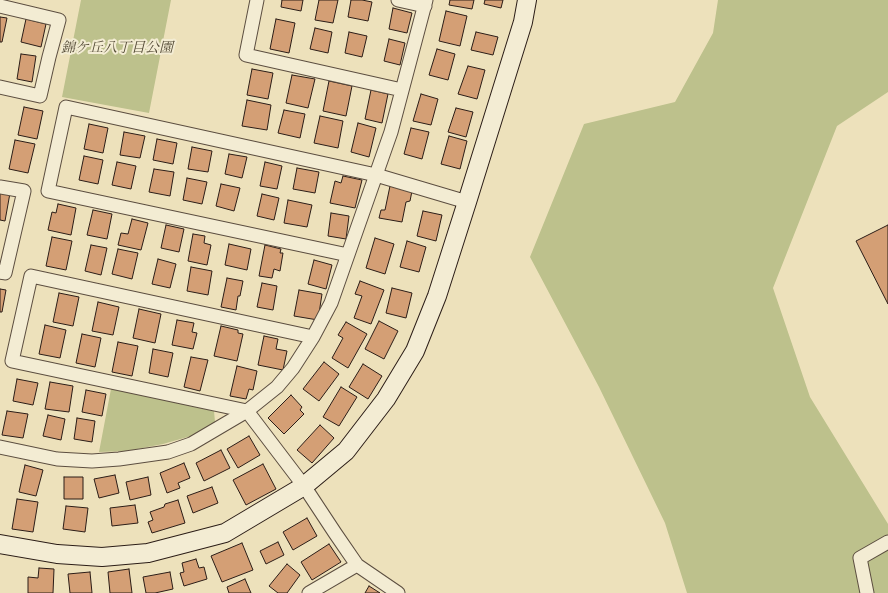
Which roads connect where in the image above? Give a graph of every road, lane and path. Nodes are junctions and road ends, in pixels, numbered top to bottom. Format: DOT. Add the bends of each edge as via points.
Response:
graph roads {
  1 [pos="257,0"];
  2 [pos="398,0"];
  3 [pos="526,0"];
  4 [pos="426,3"];
  5 [pos="0,6"];
  6 [pos="0,87"];
  7 [pos="402,90"];
  8 [pos="376,175"];
  9 [pos="0,186"];
  10 [pos="467,202"];
  11 [pos="348,255"];
  12 [pos="0,272"];
  13 [pos="313,338"];
  14 [pos="247,411"];
  15 [pos="0,447"];
  16 [pos="304,486"];
  17 [pos="888,542"];
  18 [pos="0,544"];
  19 [pos="357,565"];
  20 [pos="309,593"];
  21 [pos="398,593"];
  22 [pos="867,593"];
  1 -- 7 [label="street" via="246,56"];
  2 -- 4 [label="street"];
  3 -- 10 [label="street" via="523,22"];
  4 -- 7 [label="street"];
  5 -- 6 [label="street" via="59,20 40,96"];
  7 -- 8 [label="street"];
  8 -- 10 [label="street"];
  8 -- 11 [label="street"];
  8 -- 11 [label="street" via="66,108 48,191"];
  9 -- 12 [label="street" via="24,191 6,273"];
  10 -- 16 [label="street" via="437,296 415,351 386,399 346,451"];
  11 -- 13 [label="street" via="331,303"];
  13 -- 14 [label="street" via="277,387"];
  13 -- 14 [label="street" via="31,276 12,360"];
  14 -- 15 [label="street" via="191,444 168,452 119,460 57,459"];
  14 -- 16 [label="street"];
  16 -- 18 [label="street" via="225,533 148,553 102,557 57,554"];
  16 -- 19 [label="street"];
  17 -- 22 [label="street" via="860,558"];
  19 -- 20 [label="street"];
  19 -- 21 [label="street"];
}
